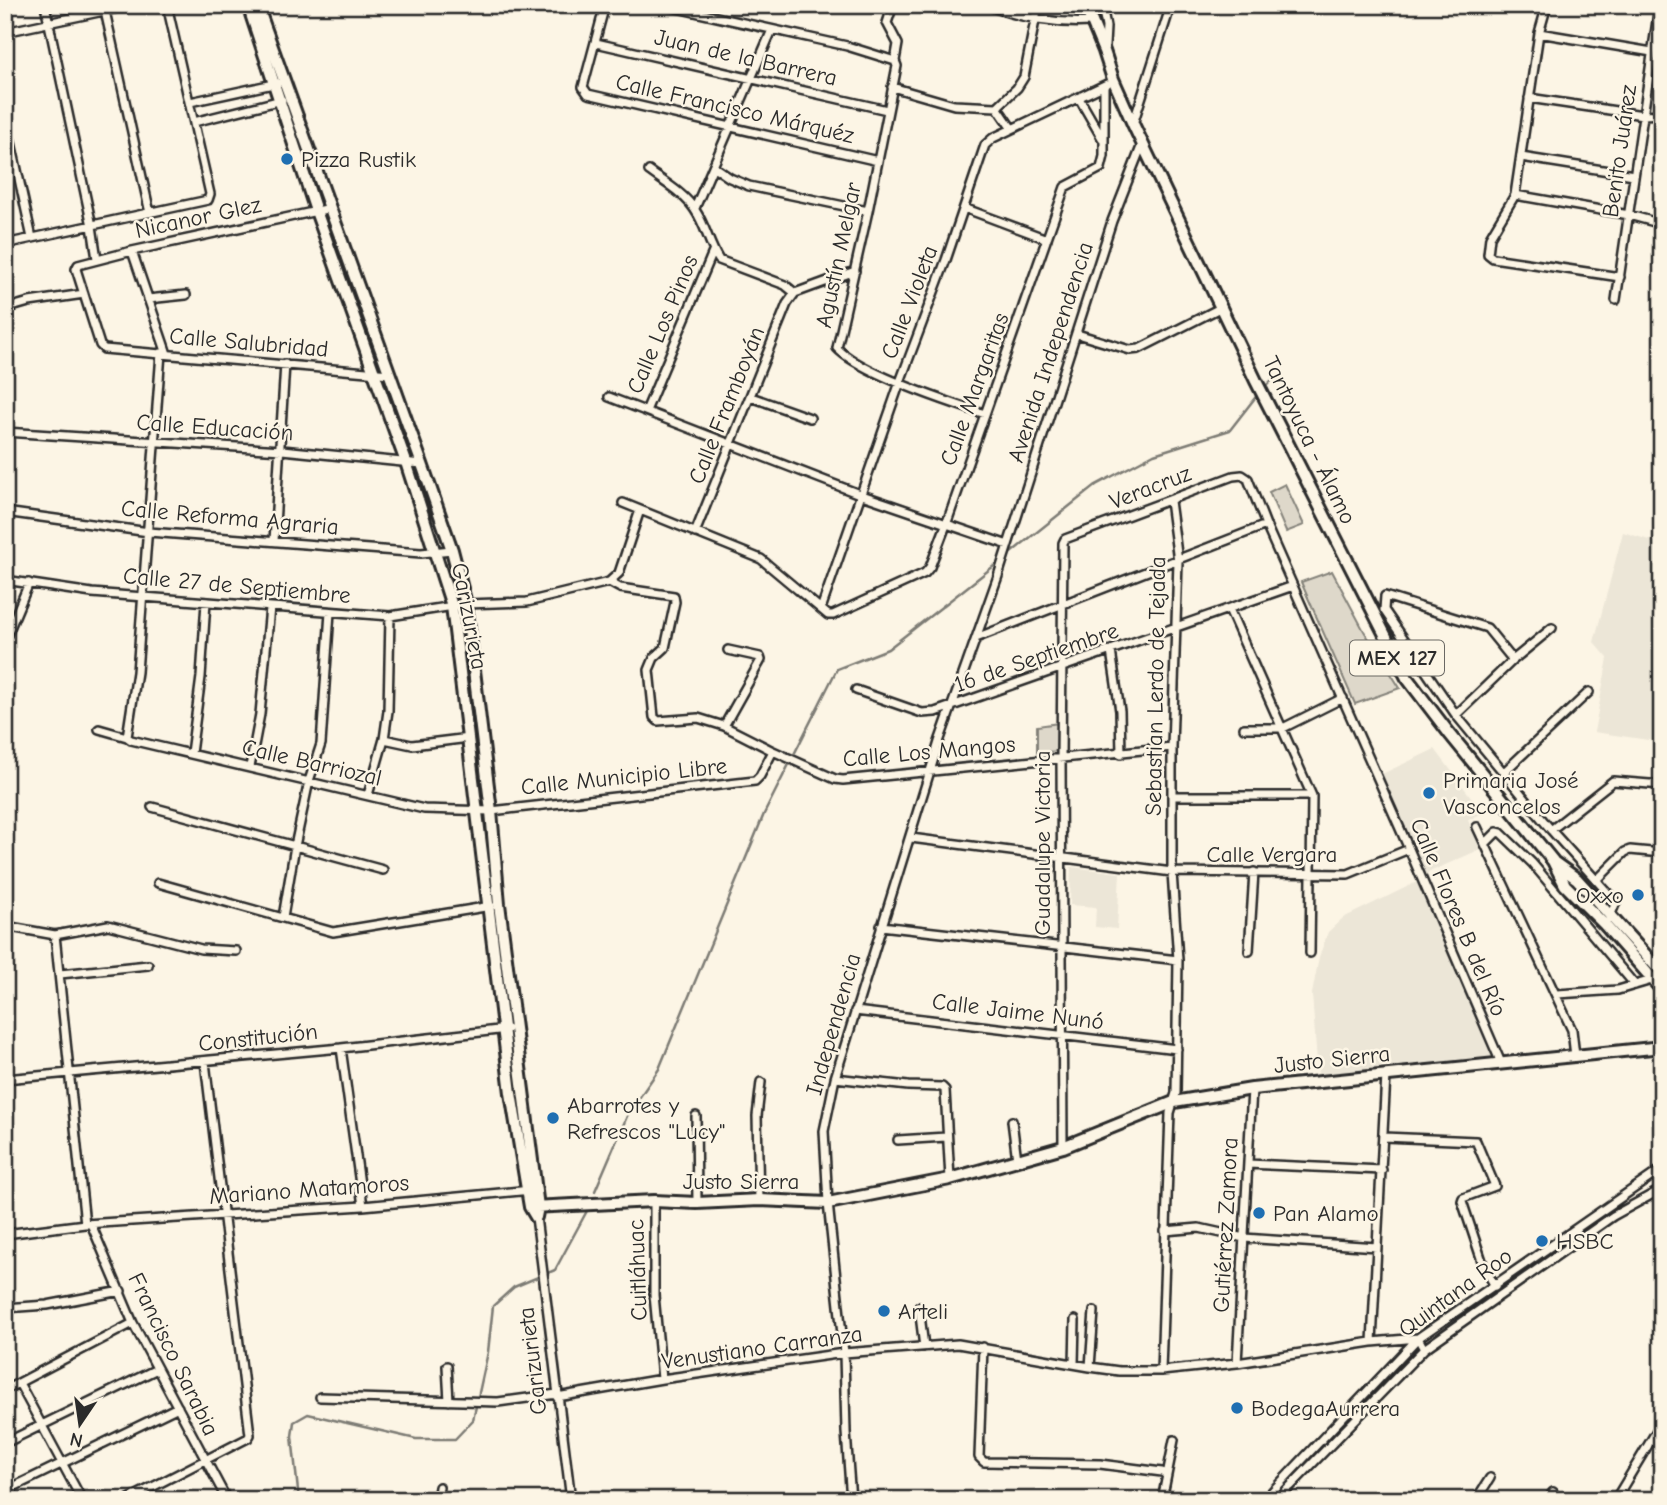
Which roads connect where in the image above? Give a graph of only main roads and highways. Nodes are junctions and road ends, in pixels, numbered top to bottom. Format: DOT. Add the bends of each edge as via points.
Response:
graph roads {
  1 [pos="248,5"];
  2 [pos="257,5"];
  3 [pos="1085,5"];
  4 [pos="280,82"];
  5 [pos="286,99"];
  6 [pos="493,905"];
  7 [pos="1659,977"];
  8 [pos="1662,990"];
  9 [pos="1662,1047"];
  10 [pos="535,1210"];
  1 -- 4 [label="main road, Garizurieta"];
  2 -- 4 [label="main road, Garizurieta"];
  3 -- 7 [label="main road, Tantoyuca - Álamo / MEX 127" via="1104,51 1108,83 1143,141 1256,381 1408,678 1553,861 1577,879 1607,921"];
  4 -- 5 [label="main road, Garizurieta"];
  5 -- 6 [label="main road, Garizurieta" via="317,211 452,606 476,810"];
  5 -- 6 [label="main road, Garizurieta" via="331,208 452,550 466,604 491,811"];
  6 -- 10 [label="main road, Garizurieta"];
  7 -- 8 [label="main road, MEX 127"];
  9 -- 10 [label="main road, Justo Sierra" via="1252,1089 1174,1102 1063,1147 950,1179 828,1203 654,1201"];
}
